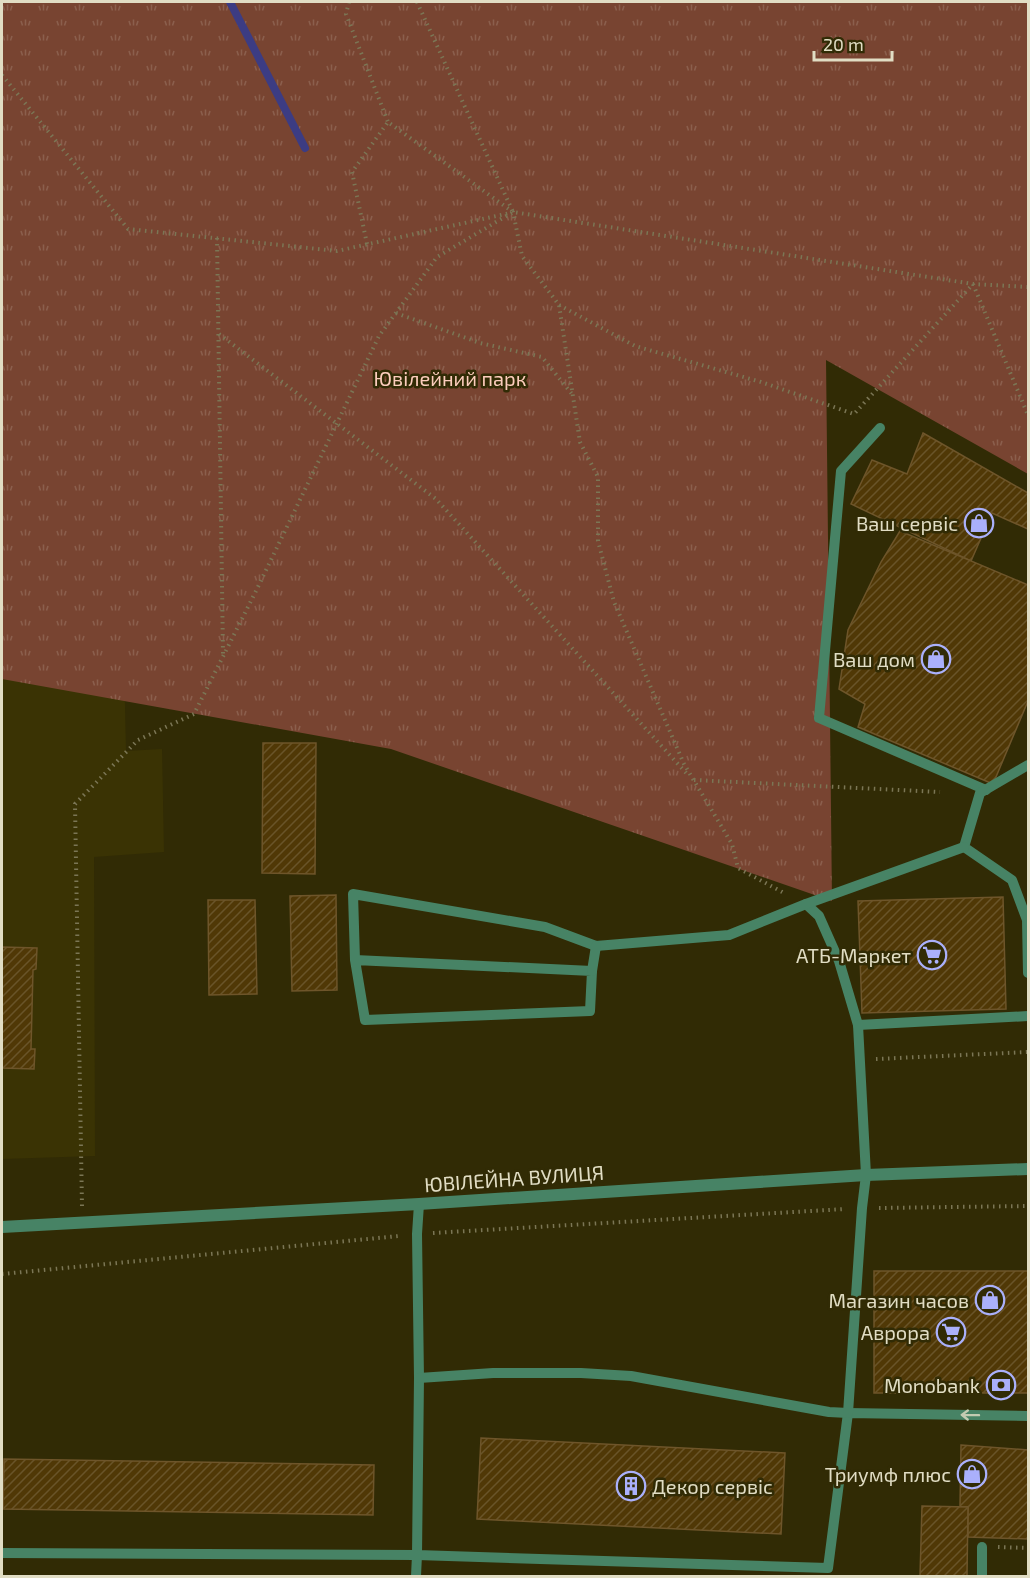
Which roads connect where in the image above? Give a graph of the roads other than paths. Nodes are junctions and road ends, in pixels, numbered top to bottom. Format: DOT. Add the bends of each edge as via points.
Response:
graph roads {
  1 [pos="880,428"];
  2 [pos="1029,765"];
  3 [pos="986,790"];
  4 [pos="964,847"];
  5 [pos="806,904"];
  6 [pos="596,946"];
  7 [pos="355,960"];
  8 [pos="592,971"];
  9 [pos="1029,973"];
  10 [pos="1029,1017"];
  11 [pos="858,1025"];
  12 [pos="1029,1169"];
  13 [pos="866,1175"];
  14 [pos="419,1204"];
  15 [pos="2,1227"];
  16 [pos="419,1378"];
  17 [pos="848,1413"];
  18 [pos="1029,1416"];
  19 [pos="982,1547"];
  20 [pos="2,1553"];
  21 [pos="417,1555"];
  22 [pos="828,1572"];
  23 [pos="416,1576"];
  24 [pos="982,1576"];
  1 -- 3 [label="lane" via="841,471 819,718"];
  2 -- 3 [label="lane"];
  3 -- 4 [label="lane" via="980,793"];
  4 -- 5 [label="lane"];
  4 -- 9 [label="lane" via="1012,880 1027,920"];
  5 -- 6 [label="lane" via="729,935"];
  5 -- 11 [label="lane" via="819,916 839,961"];
  6 -- 7 [label="lane" via="545,927 353,894"];
  6 -- 8 [label="lane"];
  7 -- 8 [label="lane"];
  7 -- 8 [label="lane" via="365,1020 590,1011"];
  10 -- 11 [label="lane"];
  11 -- 13 [label="lane"];
  12 -- 13 [label="street, ЮВІЛЕЙНА ВУЛИЦЯ"];
  13 -- 14 [label="street, ЮВІЛЕЙНА ВУЛИЦЯ"];
  13 -- 17 [label="lane"];
  14 -- 15 [label="street, ЮВІЛЕЙНА ВУЛИЦЯ"];
  14 -- 16 [label="lane"];
  16 -- 17 [label="lane" via="581,1372 631,1376"];
  16 -- 21 [label="lane"];
  18 -- 17 [label="lane, one-way"];
  17 -- 22 [label="lane"];
  19 -- 24 [label="lane"];
  20 -- 21 [label="lane"];
  21 -- 22 [label="lane"];
  21 -- 23 [label="lane"];
}
